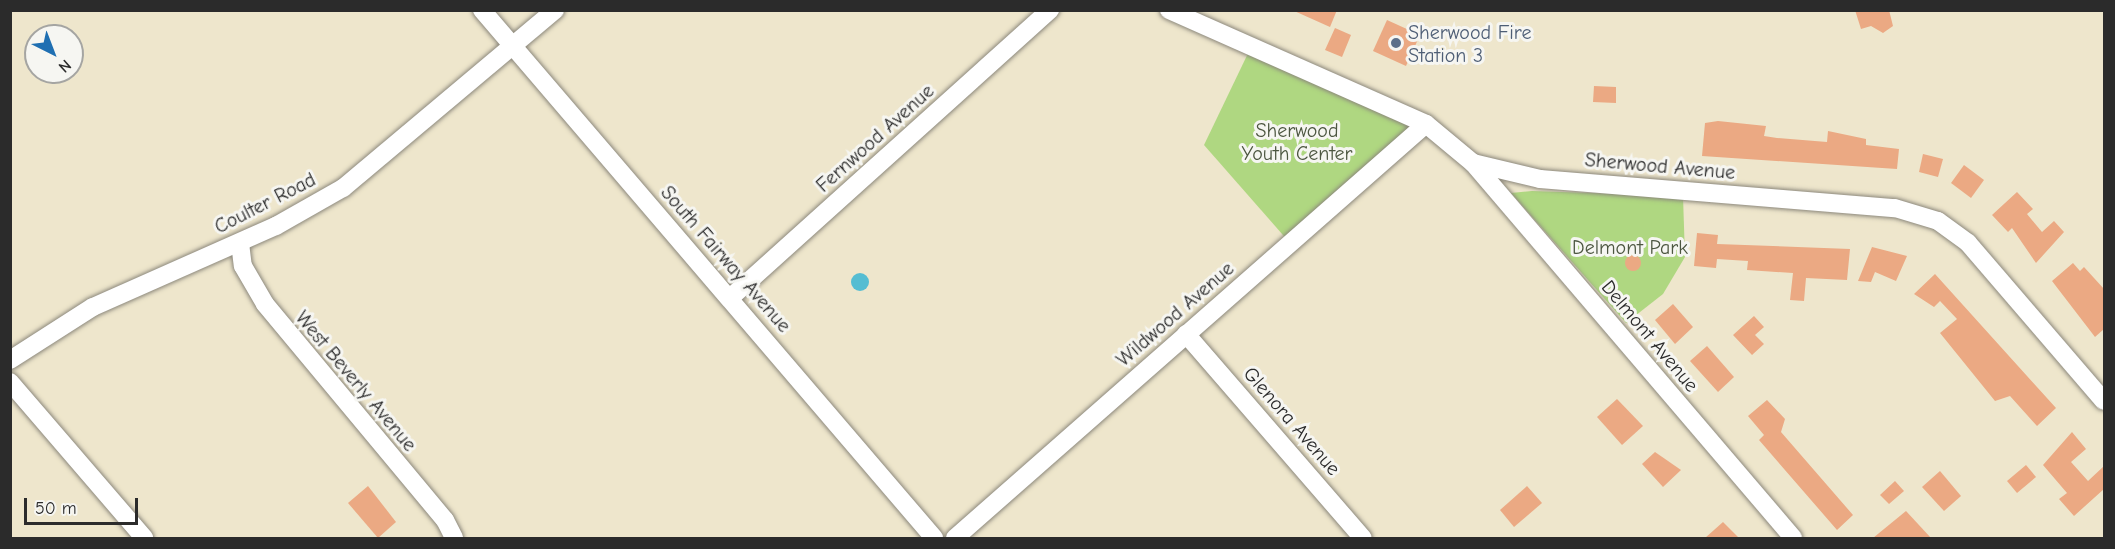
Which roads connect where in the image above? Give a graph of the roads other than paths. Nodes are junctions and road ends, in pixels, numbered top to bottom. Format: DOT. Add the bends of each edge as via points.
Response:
graph roads {
  1 [pos="482,10"];
  2 [pos="555,10"];
  3 [pos="1050,10"];
  4 [pos="1170,10"];
  5 [pos="514,47"];
  6 [pos="1426,124"];
  7 [pos="1473,163"];
  8 [pos="240,243"];
  9 [pos="730,298"];
  10 [pos="1186,334"];
  11 [pos="10,360"];
  12 [pos="10,382"];
  13 [pos="2104,401"];
  14 [pos="144,538"];
  15 [pos="454,538"];
  16 [pos="934,538"];
  17 [pos="955,538"];
  18 [pos="1363,538"];
  19 [pos="1793,538"];
  1 -- 5 [label="street, South Fairway Avenue"];
  2 -- 5 [label="street"];
  3 -- 9 [label="street, Fernwood Avenue"];
  4 -- 6 [label="street, Sherwood Avenue"];
  5 -- 8 [label="street, Coulter Road" via="343,188"];
  5 -- 9 [label="street, South Fairway Avenue"];
  6 -- 7 [label="street, Sherwood Avenue"];
  6 -- 10 [label="street, Wildwood Avenue"];
  7 -- 13 [label="street, Sherwood Avenue" via="1540,179 1917,212 1968,243"];
  7 -- 19 [label="street, Delmont Avenue"];
  8 -- 11 [label="street, Coulter Road" via="93,307"];
  8 -- 15 [label="street, West Beverly Avenue" via="243,266 271,312 446,520"];
  9 -- 16 [label="street, South Fairway Avenue"];
  10 -- 17 [label="street, Wildwood Avenue"];
  10 -- 18 [label="street, Glenora Avenue"];
  12 -- 14 [label="street"];
}
